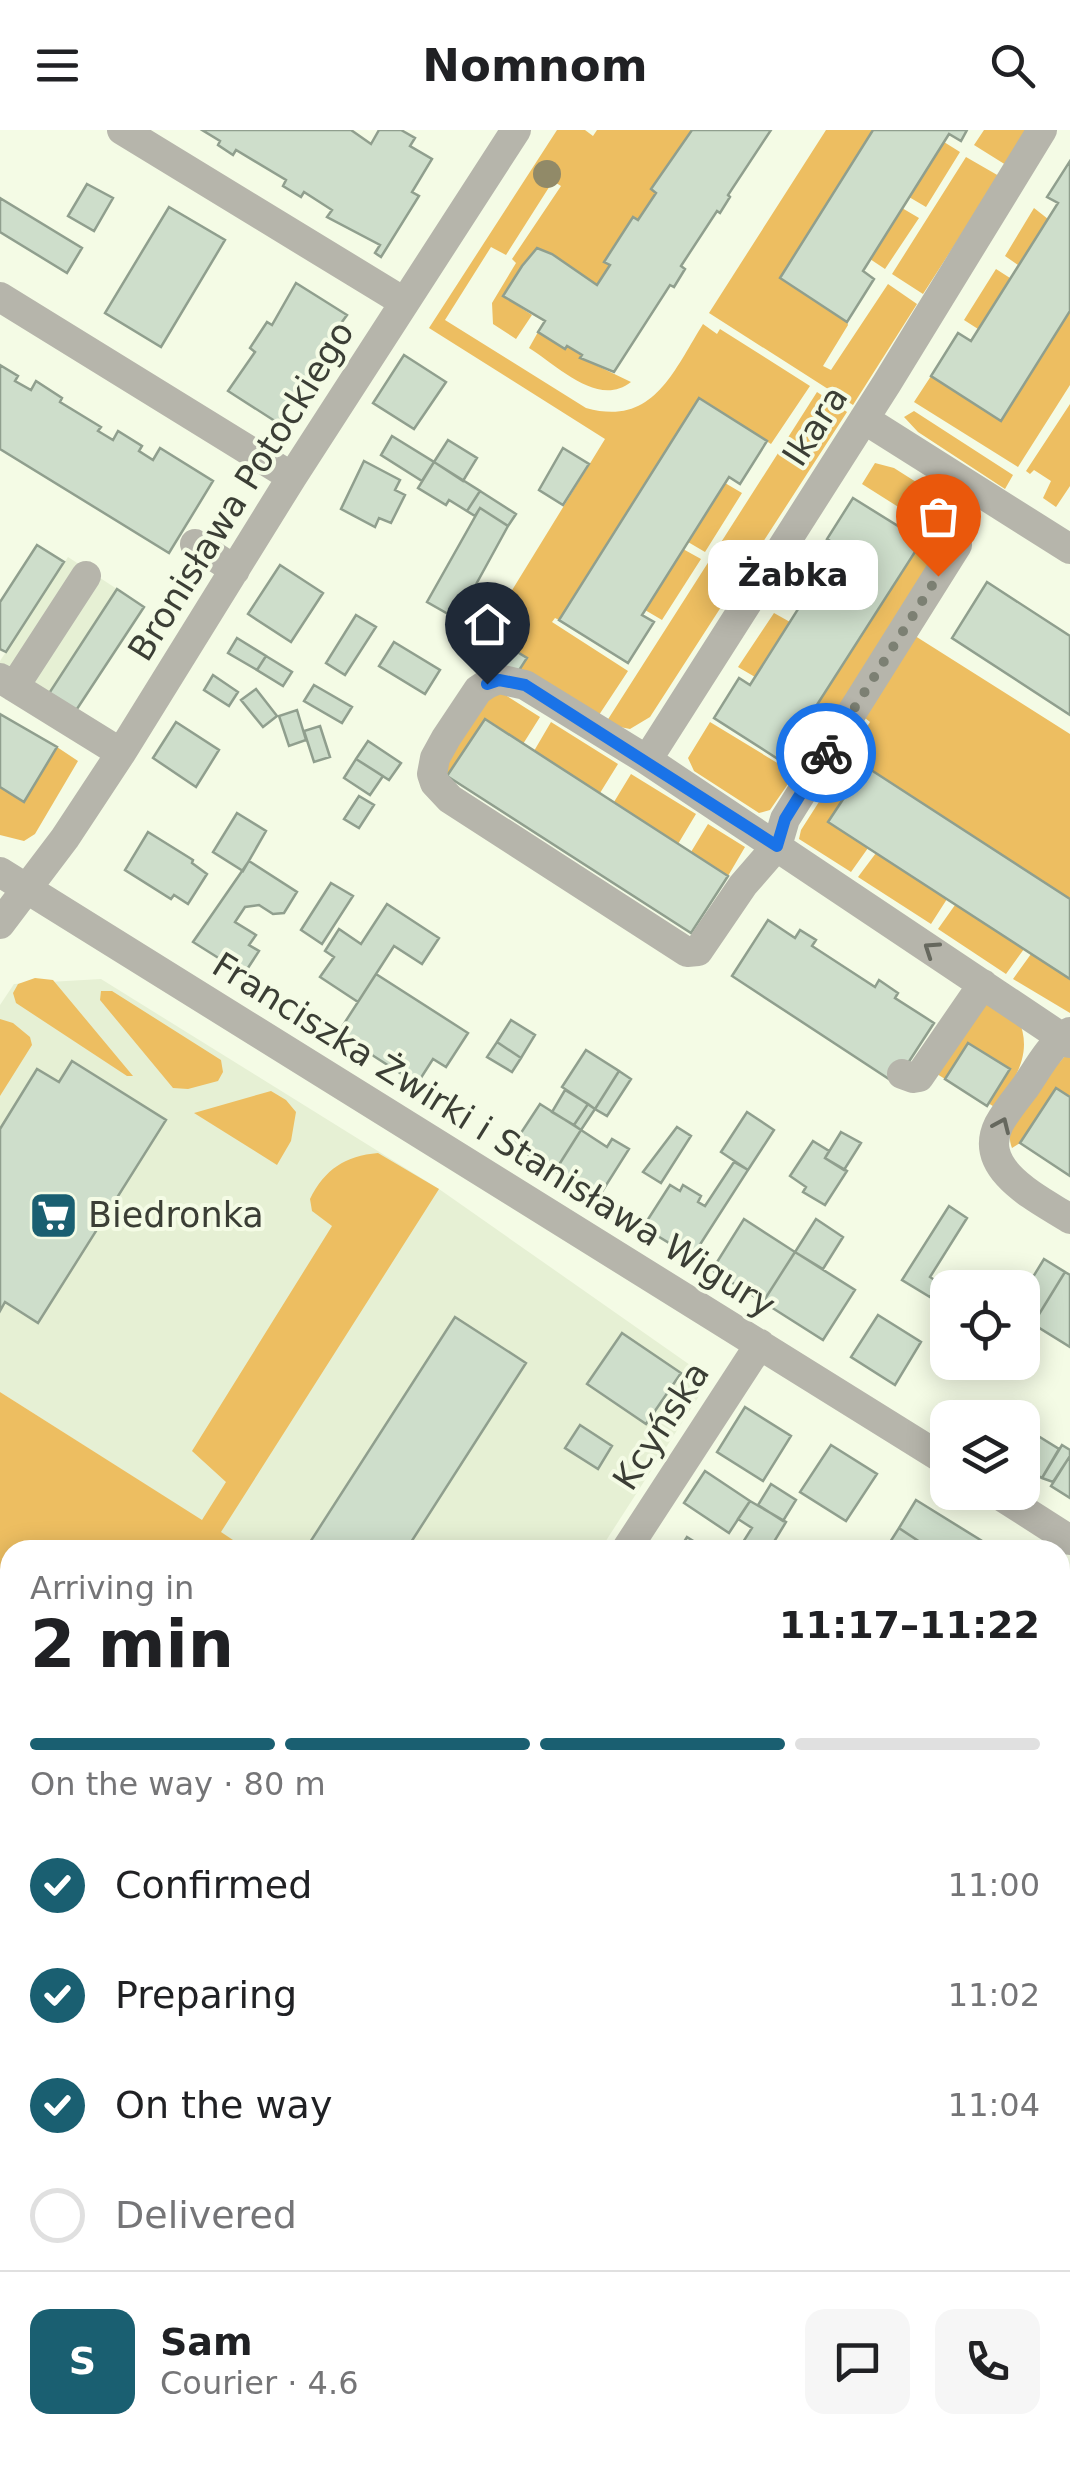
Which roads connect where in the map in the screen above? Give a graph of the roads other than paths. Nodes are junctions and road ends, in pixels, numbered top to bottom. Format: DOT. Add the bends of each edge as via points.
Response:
graph roads {
  1 [pos="122,130"];
  2 [pos="516,130"];
  3 [pos="1042,130"];
  4 [pos="0,297"];
  5 [pos="404,302"];
  6 [pos="864,419"];
  7 [pos="292,477"];
  8 [pos="194,544"];
  9 [pos="957,546"];
  10 [pos="1070,549"];
  11 [pos="235,570"];
  12 [pos="86,576"];
  13 [pos="7,683"];
  14 [pos="120,752"];
  15 [pos="647,760"];
  16 [pos="777,846"];
  17 [pos="12,880"];
  18 [pos="0,924"];
  19 [pos="983,984"];
  20 [pos="1064,1041"];
  21 [pos="902,1074"];
  22 [pos="1070,1219"];
  23 [pos="760,1344"];
  24 [pos="930,1451"];
  25 [pos="1023,1510"];
  26 [pos="633,1540"];
  27 [pos="1070,1540"];
  1 -- 5 [label="street"];
  2 -- 5 [label="street, Bronisława Potockiego"];
  3 -- 6 [label="street, Ikara"];
  4 -- 7 [label="street"];
  5 -- 7 [label="street, Bronisława Potockiego"];
  6 -- 10 [label="street"];
  6 -- 15 [label="street, Ikara"];
  7 -- 11 [label="street, Bronisława Potockiego"];
  8 -- 11 [label="street"];
  9 -- 16 [label="street" via="785,819"];
  11 -- 14 [label="street, Bronisława Potockiego"];
  12 -- 13 [label="street"];
  13 -- 14 [label="street"];
  14 -- 17 [label="street, Bronisława Potockiego" via="65,838"];
  15 -- 16 [label="street"];
  15 -- 16 [label="street" via="512,680 499,680 478,690 435,758 432,774 440,790 687,952 704,946"];
  19 -- 16 [label="street, one-way"];
  17 -- 18 [label="street, Bronisława Potockiego"];
  17 -- 23 [label="street, Franciszka Żwirki i Stanisława Wigury"];
  19 -- 20 [label="street"];
  19 -- 21 [label="street" via="919,1076"];
  22 -- 20 [label="street, one-way" via="1027,1192 994,1152 998,1126"];
  23 -- 24 [label="street, Franciszka Żwirki i Stanisława Wigury"];
  23 -- 26 [label="street, Kcyńska"];
  25 -- 27 [label="street"];
}
